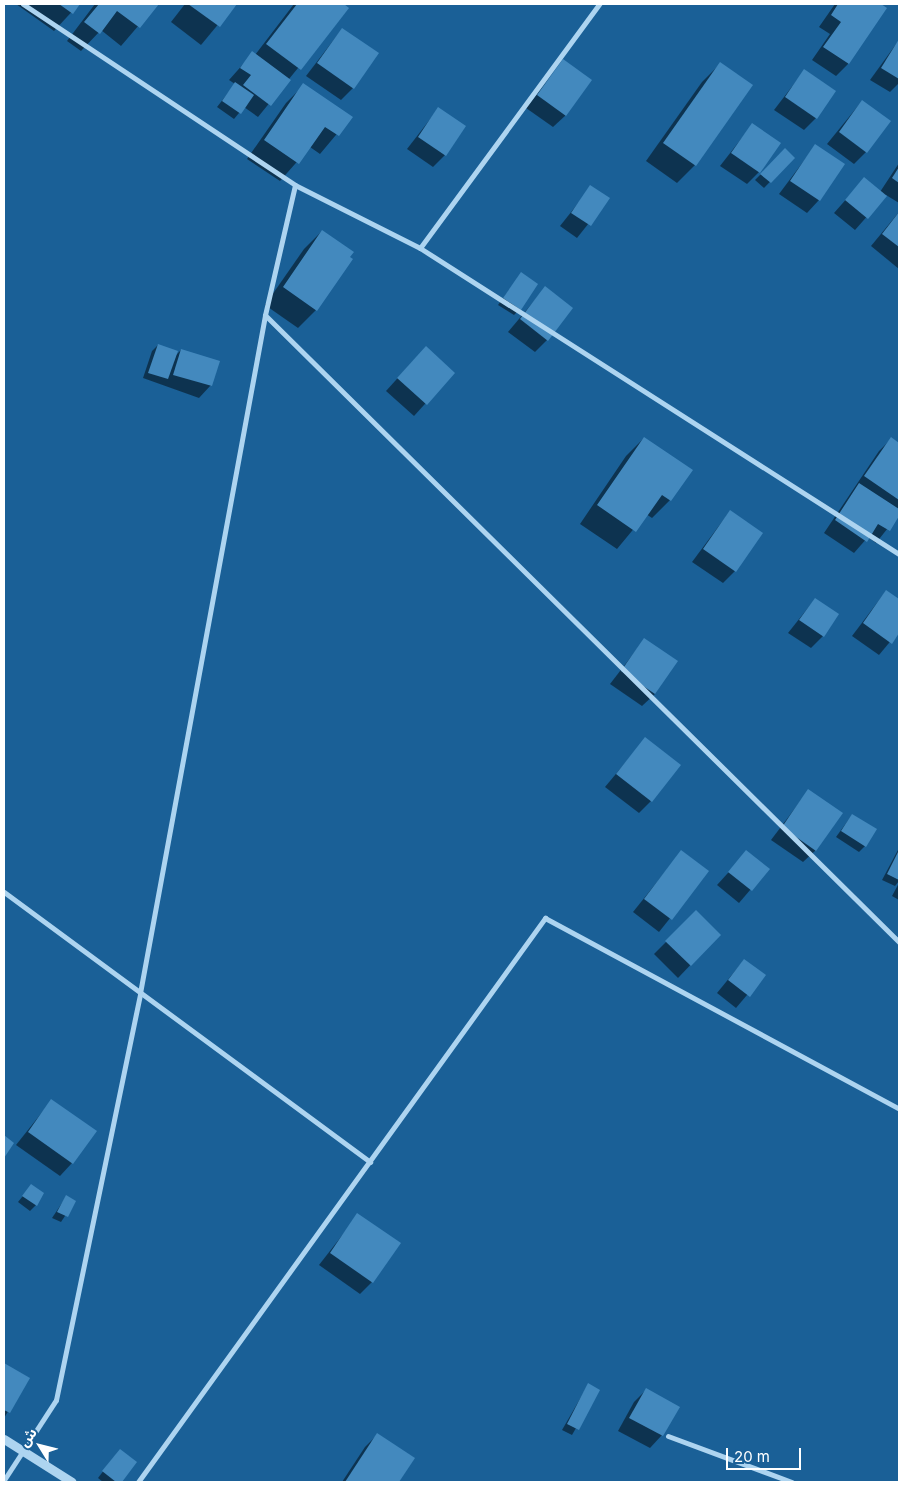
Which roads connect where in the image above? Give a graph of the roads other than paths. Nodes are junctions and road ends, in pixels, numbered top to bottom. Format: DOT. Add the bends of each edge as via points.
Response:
graph roads {
  1 [pos="23,4"];
  2 [pos="598,4"];
  3 [pos="295,184"];
  4 [pos="420,248"];
  5 [pos="265,315"];
  6 [pos="899,554"];
  7 [pos="4,892"];
  8 [pos="899,942"];
  9 [pos="140,993"];
  10 [pos="899,1109"];
  11 [pos="370,1162"];
  12 [pos="668,1436"];
  13 [pos="4,1439"];
  14 [pos="24,1451"];
  15 [pos="4,1480"];
  16 [pos="72,1482"];
  17 [pos="138,1482"];
  18 [pos="792,1482"];
  1 -- 3 [label="street"];
  2 -- 4 [label="street"];
  3 -- 4 [label="street"];
  3 -- 5 [label="street"];
  4 -- 6 [label="street"];
  5 -- 8 [label="street"];
  5 -- 9 [label="street"];
  7 -- 9 [label="street"];
  9 -- 11 [label="street"];
  9 -- 14 [label="street" via="56,1400"];
  10 -- 11 [label="street" via="545,918"];
  11 -- 17 [label="street"];
  12 -- 18 [label="street"];
  13 -- 14 [label="street"];
  14 -- 15 [label="street"];
  14 -- 16 [label="street"];
}
